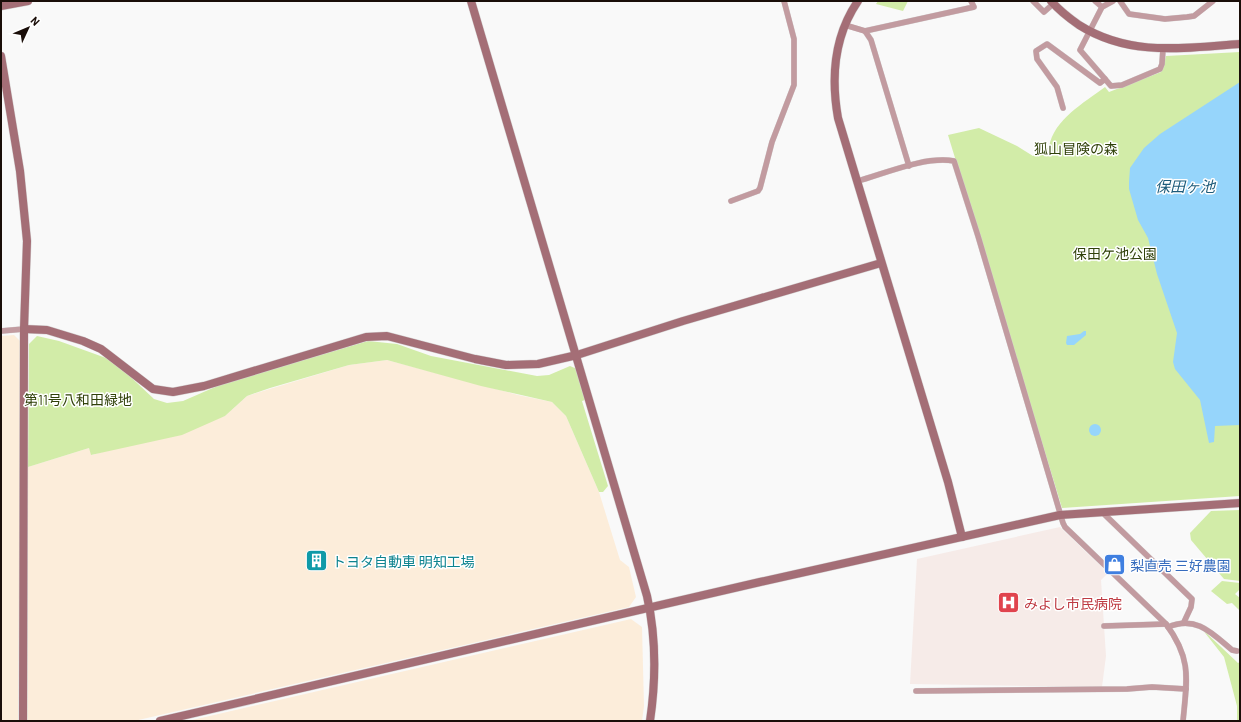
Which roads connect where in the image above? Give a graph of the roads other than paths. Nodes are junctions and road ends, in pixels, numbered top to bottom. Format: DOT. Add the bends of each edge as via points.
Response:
graph roads {
  1 [pos="28,1"];
  2 [pos="471,1"];
  3 [pos="784,1"];
  4 [pos="858,1"];
  5 [pos="971,1"];
  6 [pos="1033,1"];
  7 [pos="1095,1"];
  8 [pos="1113,1"];
  9 [pos="1120,1"];
  10 [pos="1213,1"];
  11 [pos="1052,2"];
  12 [pos="1,6"];
  13 [pos="1102,7"];
  14 [pos="845,25"];
  15 [pos="1090,31"];
  16 [pos="866,32"];
  17 [pos="1240,44"];
  18 [pos="1163,49"];
  19 [pos="1,56"];
  20 [pos="1104,79"];
  21 [pos="1063,108"];
  22 [pos="909,166"];
  23 [pos="858,181"];
  24 [pos="731,201"];
  25 [pos="881,263"];
  26 [pos="24,329"];
  27 [pos="1,331"];
  28 [pos="577,355"];
  29 [pos="1240,502"];
  30 [pos="1102,512"];
  31 [pos="1060,515"];
  32 [pos="962,537"];
  33 [pos="650,608"];
  34 [pos="1184,622"];
  35 [pos="1167,625"];
  36 [pos="1104,626"];
  37 [pos="1237,651"];
  38 [pos="1186,689"];
  39 [pos="916,691"];
  40 [pos="23,721"];
  41 [pos="160,721"];
  42 [pos="650,721"];
  43 [pos="1183,721"];
  1 -- 12 [label="street"];
  2 -- 28 [label="street"];
  3 -- 24 [label="street" via="794,39 794,85 778,123 760,188"];
  4 -- 14 [label="street"];
  5 -- 16 [label="street" via="974,7"];
  6 -- 11 [label="street" via="1044,12"];
  7 -- 13 [label="street"];
  8 -- 13 [label="street"];
  9 -- 10 [label="street" via="1129,14 1165,19 1194,16"];
  11 -- 15 [label="street"];
  13 -- 15 [label="street"];
  14 -- 16 [label="street"];
  14 -- 23 [label="street" via="835,64 835,101 843,137"];
  15 -- 18 [label="street" via="1133,47"];
  15 -- 20 [label="street" via="1080,50"];
  16 -- 22 [label="street" via="871,40"];
  17 -- 18 [label="street"];
  18 -- 20 [label="street" via="1160,69 1122,85 1111,86"];
  19 -- 26 [label="street" via="27,241"];
  20 -- 21 [label="street" via="1100,83 1052,47 1047,44 1042,46 1036,51 1037,59 1058,87"];
  22 -- 23 [label="street"];
  22 -- 31 [label="street" via="943,159 954,161"];
  23 -- 25 [label="street"];
  25 -- 28 [label="street"];
  25 -- 32 [label="street" via="948,482"];
  26 -- 27 [label="street"];
  26 -- 28 [label="street" via="47,330 83,341 101,349 153,389 173,392 204,386 366,337 387,336 506,365 538,364"];
  26 -- 40 [label="street"];
  28 -- 33 [label="street"];
  29 -- 30 [label="street"];
  30 -- 31 [label="street"];
  30 -- 34 [label="street" via="1192,599"];
  31 -- 32 [label="street"];
  31 -- 35 [label="street" via="1064,527"];
  32 -- 33 [label="street"];
  33 -- 41 [label="street"];
  33 -- 42 [label="street" via="654,688"];
  34 -- 35 [label="street"];
  34 -- 37 [label="street" via="1202,626 1232,650"];
  35 -- 36 [label="street"];
  35 -- 38 [label="street" via="1177,638 1185,659"];
  38 -- 39 [label="street" via="1152,687"];
  38 -- 43 [label="street"];
}
